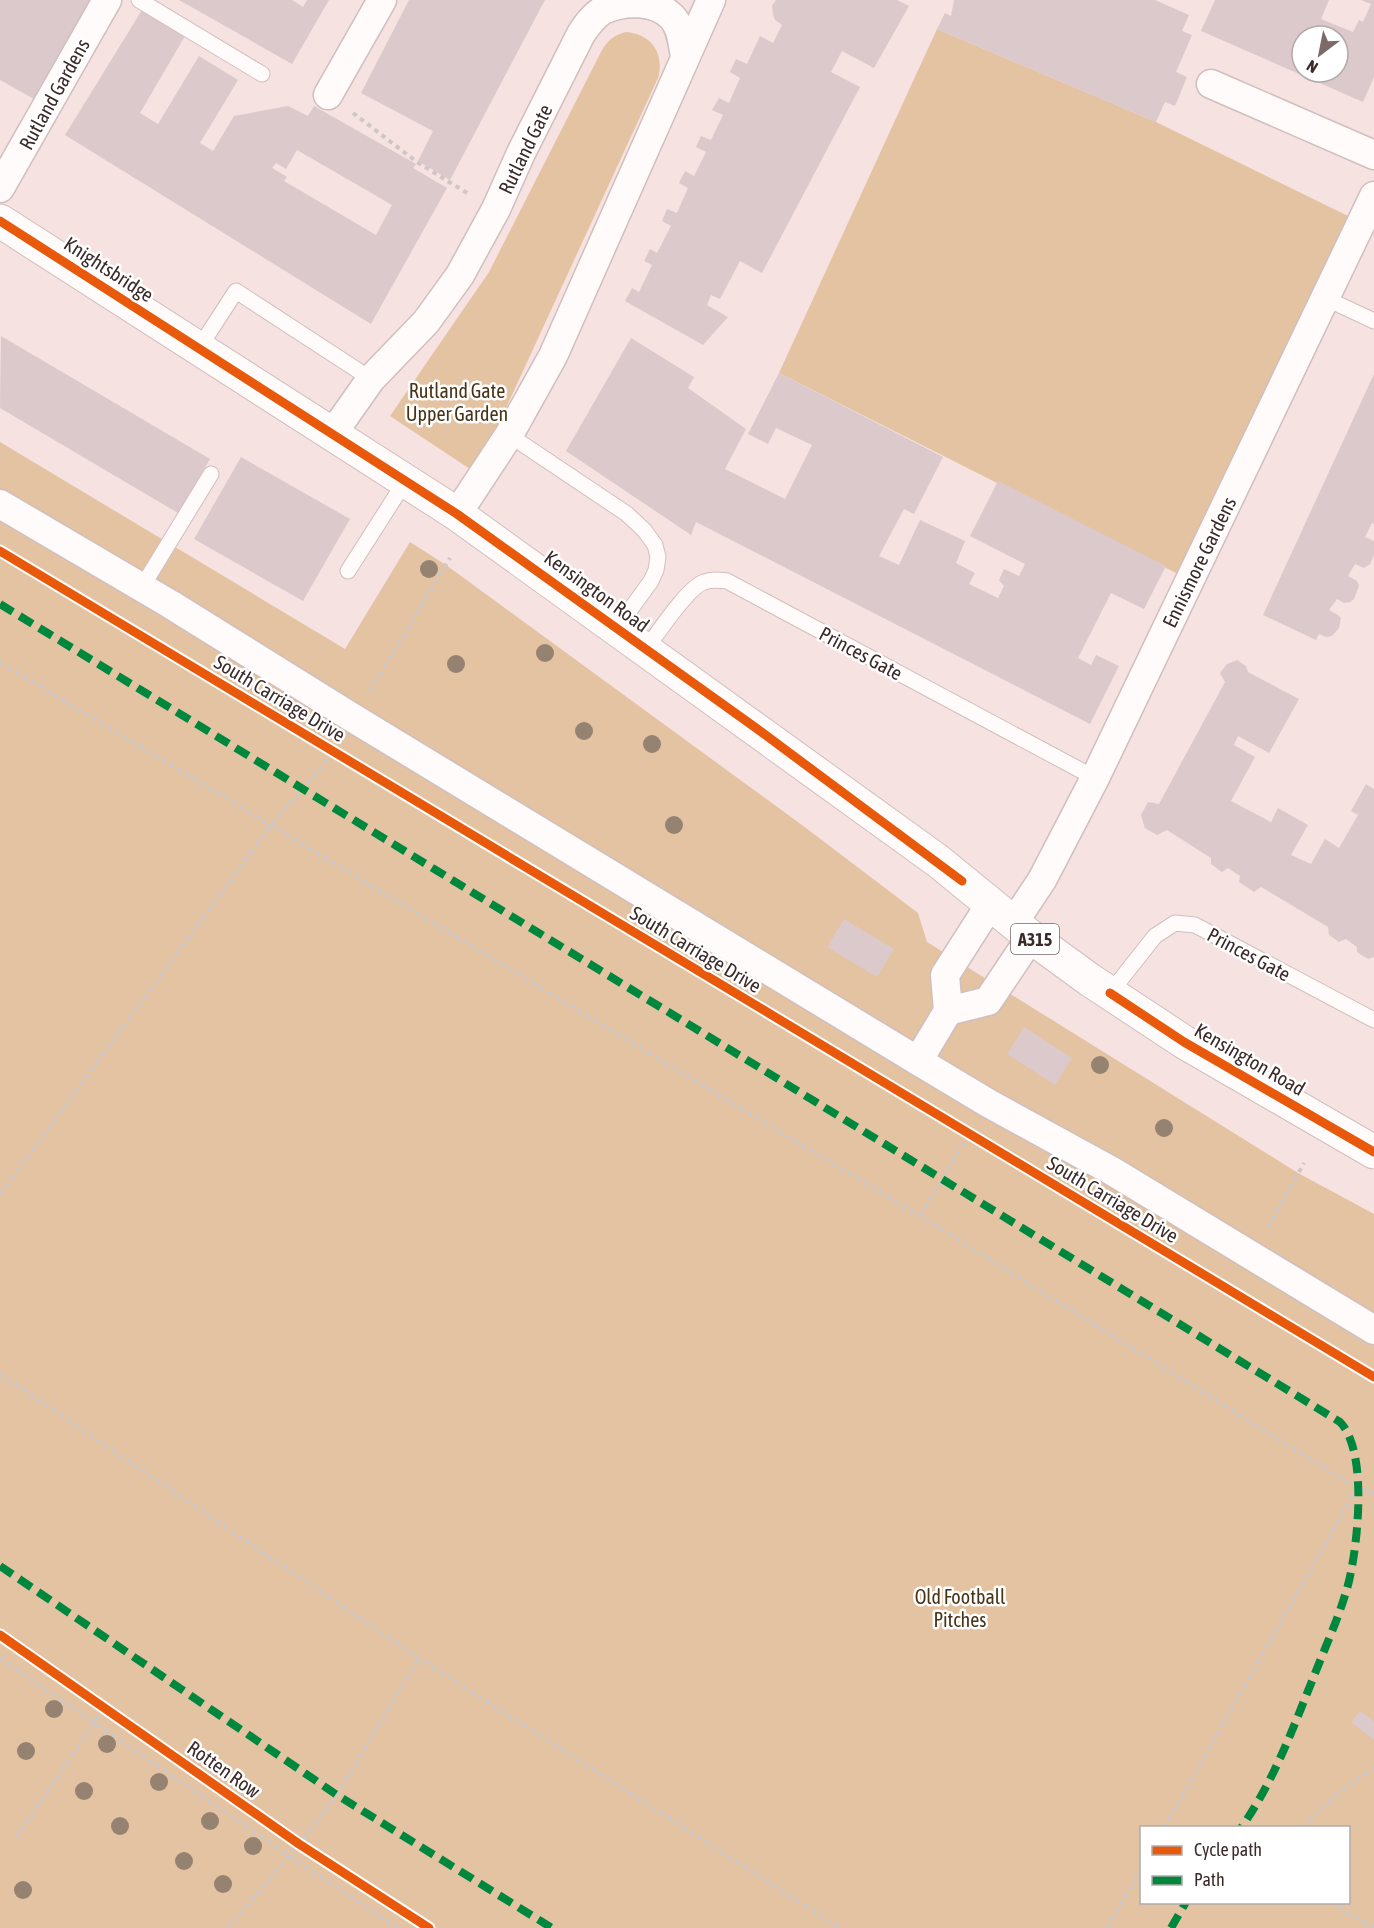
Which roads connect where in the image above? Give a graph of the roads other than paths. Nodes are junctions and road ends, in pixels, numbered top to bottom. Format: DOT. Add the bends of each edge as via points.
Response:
graph roads {
  1 [pos="107,0"];
  2 [pos="139,0"];
  3 [pos="382,0"];
  4 [pos="711,0"];
  5 [pos="653,1"];
  6 [pos="592,5"];
  7 [pos="685,56"];
  8 [pos="262,74"];
  9 [pos="1211,84"];
  10 [pos="328,94"];
  11 [pos="1374,155"];
  12 [pos="0,188"];
  13 [pos="1374,196"];
  14 [pos="0,221"];
  15 [pos="1325,297"];
  16 [pos="1374,321"];
  17 [pos="199,348"];
  18 [pos="371,379"];
  19 [pos="333,433"];
  20 [pos="509,435"];
  21 [pos="212,474"];
  22 [pos="406,480"];
  23 [pos="0,504"];
  24 [pos="457,514"];
  25 [pos="348,571"];
  26 [pos="142,587"];
  27 [pos="617,628"];
  28 [pos="646,649"];
  29 [pos="1095,778"];
  30 [pos="1012,921"];
  31 [pos="1110,993"];
  32 [pos="948,1011"];
  33 [pos="1374,1020"];
  34 [pos="918,1061"];
  35 [pos="1374,1152"];
  36 [pos="1374,1330"];
  1 -- 12 [label="street, Rutland Gardens"];
  2 -- 8 [label="lane"];
  3 -- 10 [label="street"];
  4 -- 7 [label="street"];
  5 -- 6 [label="street, Rutland Gate"];
  5 -- 7 [label="street, Rutland Gate" via="672,16"];
  6 -- 18 [label="street, Rutland Gate" via="590,20 460,275 426,322"];
  7 -- 20 [label="street" via="553,356"];
  9 -- 11 [label="street"];
  13 -- 15 [label="street, Ennismore Gardens"];
  14 -- 17 [label="main road, Knightsbridge / A315"];
  15 -- 16 [label="lane"];
  15 -- 29 [label="street, Ennismore Gardens"];
  17 -- 18 [label="lane" via="236,291"];
  17 -- 19 [label="main road, Kensington Road / A315"];
  18 -- 19 [label="street, Rutland Gate"];
  19 -- 22 [label="main road, Kensington Road / A315"];
  20 -- 24 [label="street"];
  20 -- 27 [label="lane" via="627,514 655,545 658,557 651,581"];
  21 -- 26 [label="lane"];
  22 -- 24 [label="main road, Kensington Road / A315"];
  22 -- 25 [label="lane"];
  23 -- 26 [label="street, South Carriage Drive"];
  24 -- 27 [label="main road, Kensington Road / A315"];
  26 -- 34 [label="street, South Carriage Drive"];
  27 -- 28 [label="main road, Kensington Road / A315"];
  28 -- 29 [label="lane, Princes Gate" via="701,582 727,581"];
  28 -- 30 [label="main road, Kensington Road / A315" via="919,847"];
  29 -- 30 [label="street, Ennismore Gardens" via="1042,880"];
  30 -- 31 [label="main road, Kensington Road / A315"];
  30 -- 32 [label="street" via="945,975"];
  30 -- 32 [label="street" via="988,1001"];
  31 -- 33 [label="lane, Princes Gate" via="1155,936 1175,923 1195,926"];
  31 -- 35 [label="main road, Kensington Road / A315" via="1184,1042"];
  32 -- 34 [label="street"];
  34 -- 36 [label="street, South Carriage Drive" via="1112,1171"];
}
